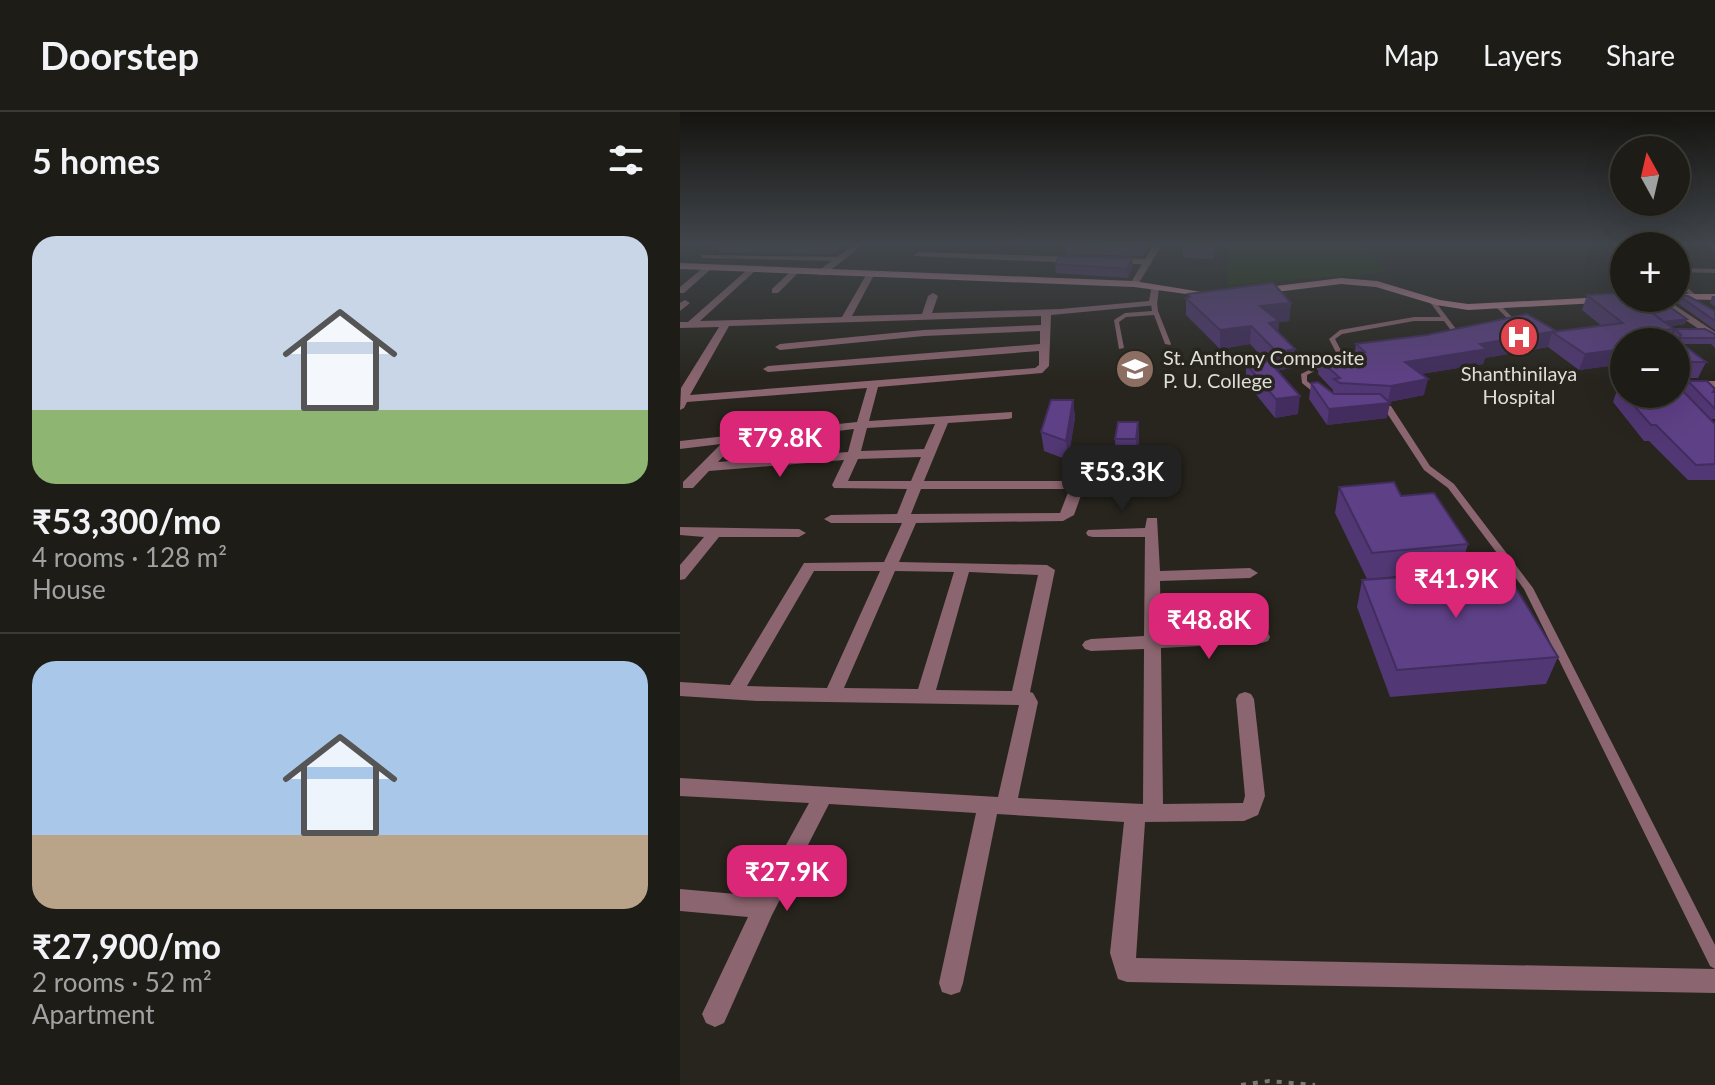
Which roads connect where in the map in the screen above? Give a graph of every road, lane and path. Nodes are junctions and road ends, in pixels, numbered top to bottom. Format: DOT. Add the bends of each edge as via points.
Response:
graph roads {
  1 [pos="727,290"];
  2 [pos="861,290"];
  3 [pos="1155,290"];
  4 [pos="1172,290"];
  5 [pos="1264,290"];
  6 [pos="1398,290"];
  7 [pos="1243,293"];
  8 [pos="1215,294"];
  9 [pos="1690,295"];
  10 [pos="933,296"];
  11 [pos="1715,297"];
  12 [pos="1690,299"];
  13 [pos="1695,300"];
  14 [pos="1432,301"];
  15 [pos="1610,301"];
  16 [pos="1498,306"];
  17 [pos="1155,308"];
  18 [pos="1046,312"];
  19 [pos="1678,312"];
  20 [pos="926,317"];
  21 [pos="1445,319"];
  22 [pos="845,320"];
  23 [pos="795,322"];
  24 [pos="726,323"];
  25 [pos="686,324"];
  26 [pos="1046,328"];
  27 [pos="1513,328"];
  28 [pos="1704,330"];
  29 [pos="1690,331"];
  30 [pos="1470,335"];
  31 [pos="1715,337"];
  32 [pos="1168,344"];
  33 [pos="780,347"];
  34 [pos="1046,347"];
  35 [pos="1121,348"];
  36 [pos="1352,355"];
  37 [pos="1342,358"];
  38 [pos="768,369"];
  39 [pos="874,383"];
  40 [pos="1690,384"];
  41 [pos="1715,384"];
  42 [pos="756,392"];
  43 [pos="1327,400"];
  44 [pos="682,403"];
  45 [pos="1366,405"];
  46 [pos="1008,415"];
  47 [pos="943,420"];
  48 [pos="862,425"];
  49 [pos="732,440"];
  50 [pos="680,445"];
  51 [pos="931,453"];
  52 [pos="853,455"];
  53 [pos="705,467"];
  54 [pos="918,484"];
  55 [pos="688,485"];
  56 [pos="906,518"];
  57 [pos="831,519"];
  58 [pos="680,531"];
  59 [pos="715,533"];
  60 [pos="799,533"];
  61 [pos="1093,533"];
  62 [pos="892,565"];
  63 [pos="963,567"];
  64 [pos="1250,573"];
  65 [pos="680,575"];
  66 [pos="1152,576"];
  67 [pos="1528,588"];
  68 [pos="1512,589"];
  69 [pos="1262,637"];
  70 [pos="1154,644"];
  71 [pos="1091,645"];
  72 [pos="680,689"];
  73 [pos="735,692"];
  74 [pos="833,694"];
  75 [pos="925,696"];
  76 [pos="1020,696"];
  77 [pos="1245,699"];
  78 [pos="680,787"];
  79 [pos="822,798"];
  80 [pos="997,806"];
  81 [pos="1144,813"];
  82 [pos="680,900"];
  83 [pos="764,907"];
  84 [pos="1715,961"];
  85 [pos="1715,981"];
  86 [pos="951,983"];
  87 [pos="715,1014"];
  88 [pos="1241,1085"];
  89 [pos="1315,1085"];
  1 -- 25 [label="street"];
  2 -- 22 [label="street"];
  3 -- 17 [label="street"];
  4 -- 8 [label="main road"];
  5 -- 7 [label="main road"];
  6 -- 14 [label="main road"];
  9 -- 13 [label="lane"];
  10 -- 20 [label="street"];
  11 -- 13 [label="main road"];
  12 -- 13 [label="main road"];
  14 -- 16 [label="main road"];
  14 -- 21 [label="lane"];
  15 -- 16 [label="main road"];
  16 -- 27 [label="lane" via="1517,325"];
  17 -- 18 [label="street"];
  17 -- 32 [label="lane"];
  17 -- 35 [label="lane" via="1118,319"];
  18 -- 20 [label="street"];
  18 -- 26 [label="street"];
  19 -- 28 [label="street"];
  20 -- 22 [label="street"];
  21 -- 30 [label="lane" via="1452,338"];
  21 -- 37 [label="lane" via="1340,332 1332,339"];
  22 -- 23 [label="street"];
  23 -- 24 [label="street"];
  23 -- 33 [label="street"];
  24 -- 25 [label="street"];
  24 -- 44 [label="street"];
  26 -- 33 [label="street"];
  26 -- 34 [label="street"];
  28 -- 29 [label="street"];
  28 -- 31 [label="street"];
  33 -- 38 [label="street"];
  34 -- 38 [label="street"];
  34 -- 39 [label="street" via="1044,366 1038,371"];
  36 -- 37 [label="lane"];
  37 -- 43 [label="lane" via="1304,374 1304,382"];
  38 -- 42 [label="street"];
  39 -- 42 [label="street"];
  39 -- 48 [label="street"];
  40 -- 41 [label="street"];
  42 -- 44 [label="street"];
  45 -- 67 [label="lane" via="1388,408 1427,468 1451,486"];
  46 -- 47 [label="street"];
  47 -- 48 [label="street"];
  47 -- 51 [label="street"];
  48 -- 49 [label="street"];
  48 -- 52 [label="street"];
  49 -- 50 [label="street"];
  49 -- 53 [label="street"];
  51 -- 52 [label="street"];
  51 -- 54 [label="street"];
  52 -- 53 [label="street"];
  52 -- 54 [label="street" via="839,485"];
  53 -- 55 [label="street"];
  54 -- 56 [label="street"];
  54 -- 56 [label="street" via="1077,487 1063,517"];
  56 -- 57 [label="street"];
  56 -- 62 [label="street"];
  58 -- 59 [label="street"];
  59 -- 60 [label="street"];
  59 -- 65 [label="street"];
  61 -- 66 [label="street" via="1152,526"];
  62 -- 63 [label="street"];
  62 -- 73 [label="street" via="809,566"];
  62 -- 74 [label="street"];
  63 -- 75 [label="street"];
  63 -- 76 [label="street" via="1047,570"];
  64 -- 66 [label="street"];
  66 -- 70 [label="street"];
  67 -- 68 [label="lane"];
  67 -- 84 [label="lane"];
  69 -- 70 [label="street"];
  70 -- 71 [label="street"];
  70 -- 81 [label="street"];
  72 -- 73 [label="street"];
  73 -- 74 [label="street"];
  74 -- 75 [label="street"];
  75 -- 76 [label="street"];
  76 -- 80 [label="street" via="1029,702"];
  77 -- 81 [label="street" via="1255,796 1251,809"];
  78 -- 79 [label="street"];
  79 -- 80 [label="street"];
  79 -- 83 [label="street"];
  80 -- 81 [label="street"];
  80 -- 86 [label="street"];
  81 -- 85 [label="street" via="1122,953 1127,970"];
  82 -- 83 [label="street"];
  83 -- 87 [label="street"];
  88 -- 89 [label="path"];
}
